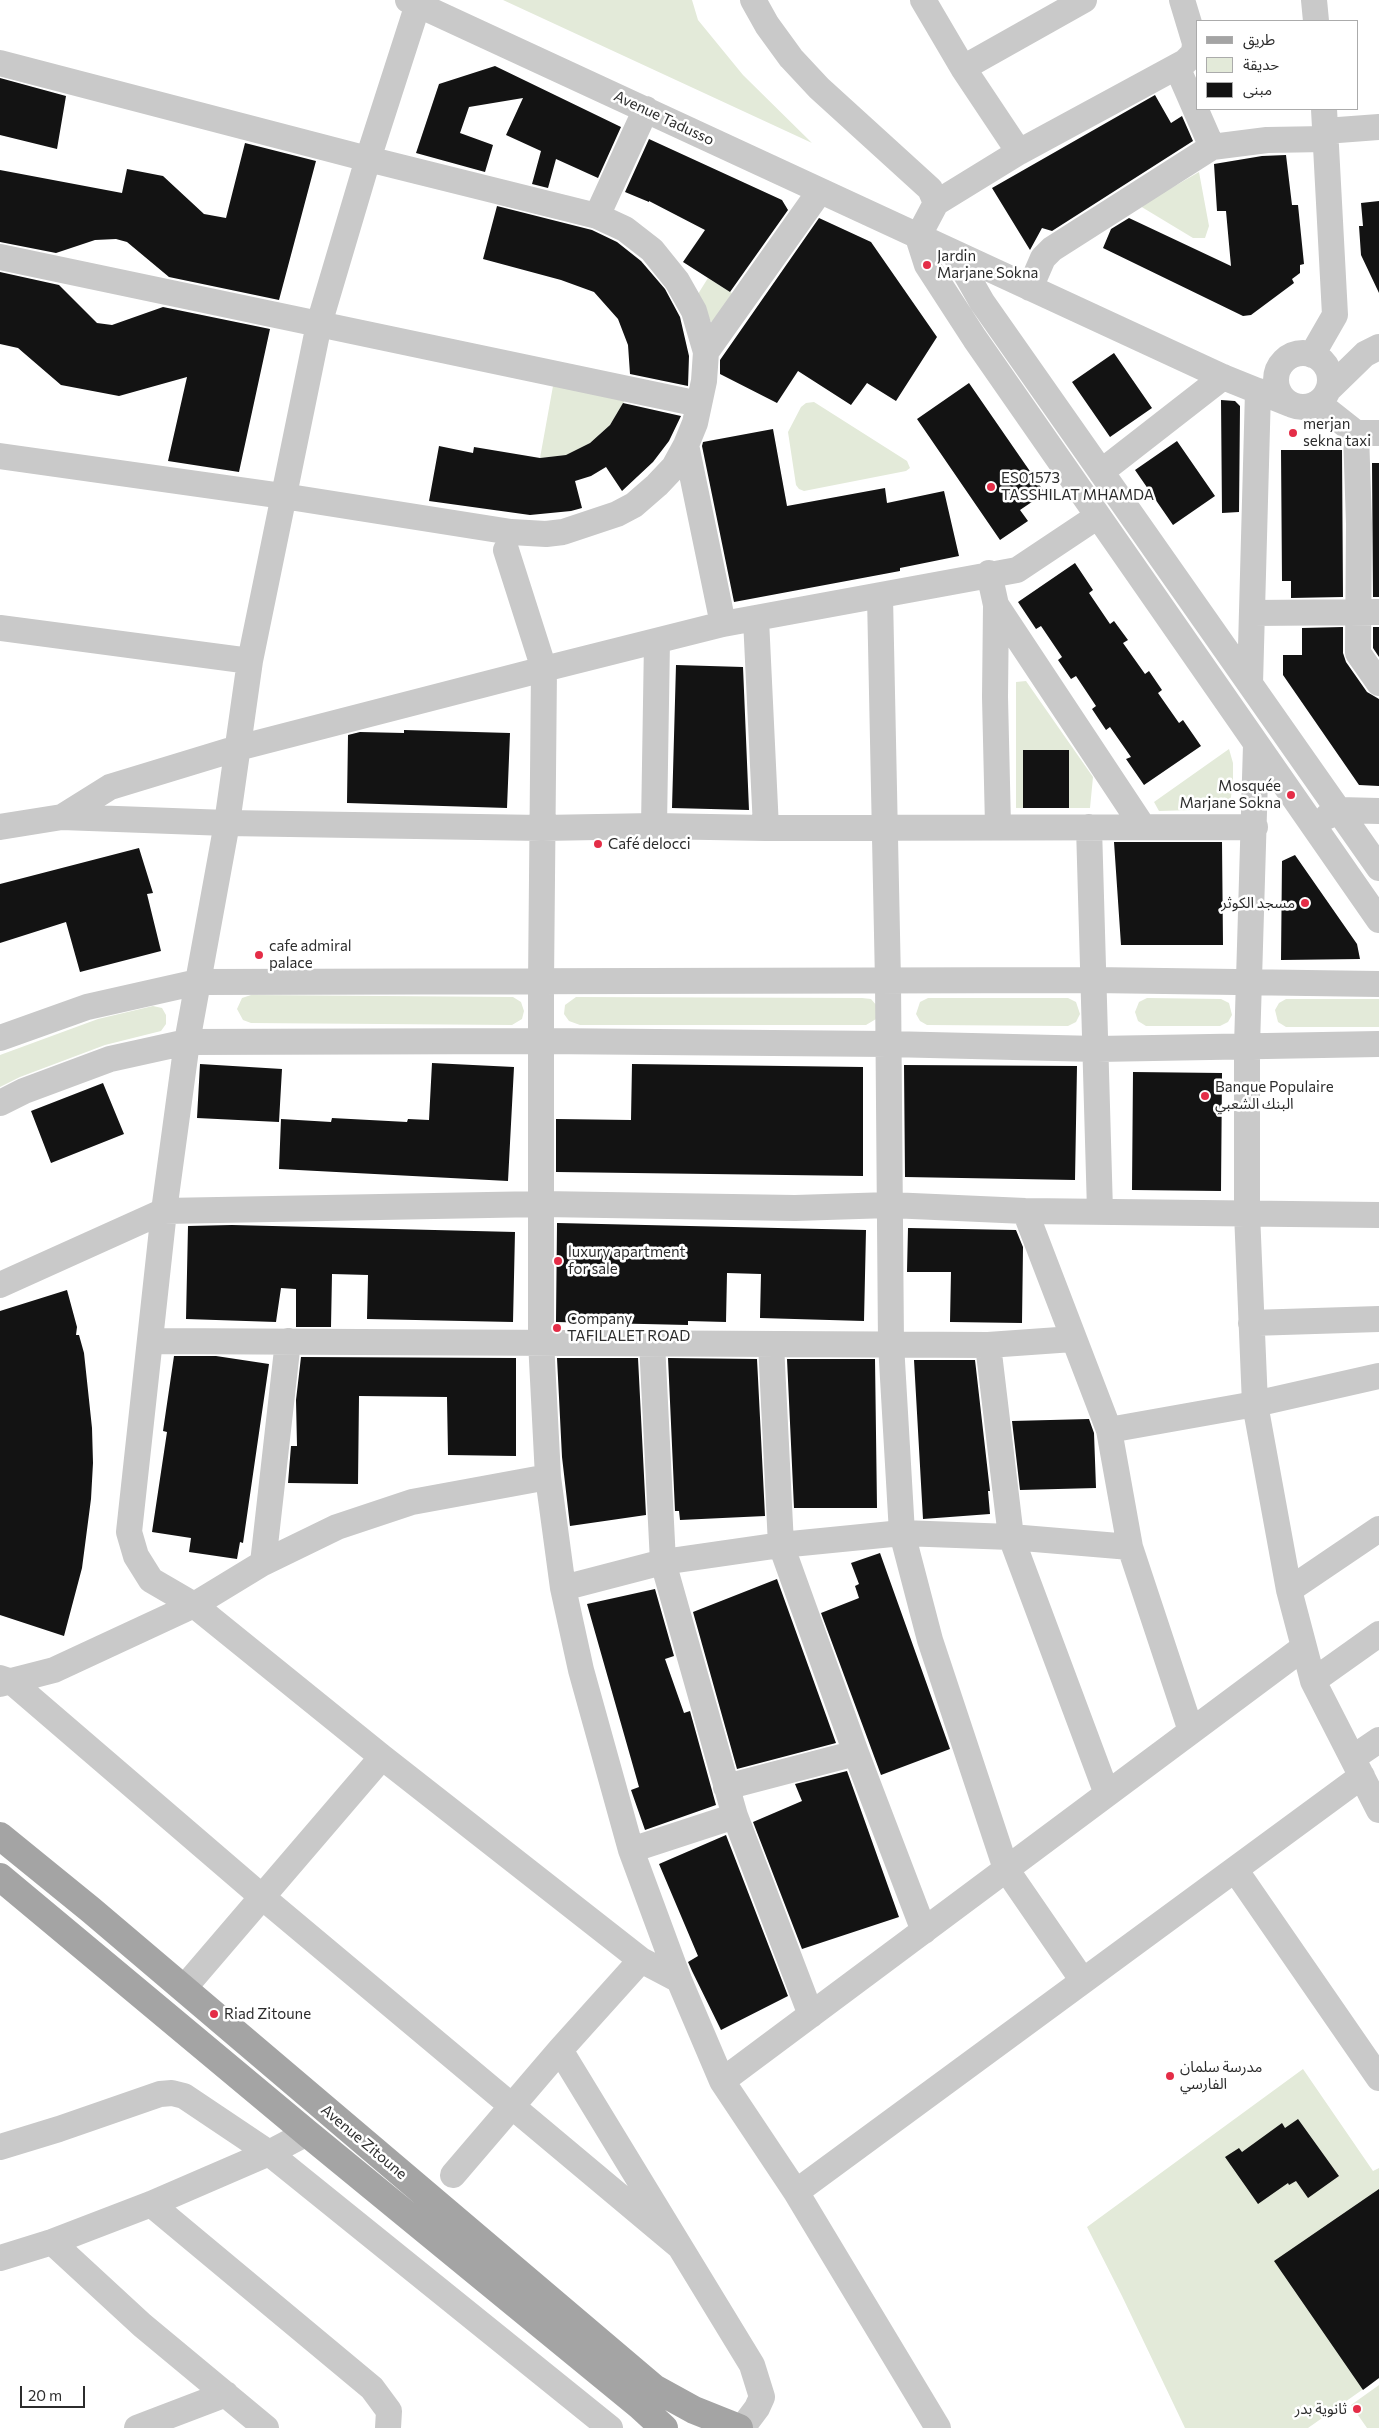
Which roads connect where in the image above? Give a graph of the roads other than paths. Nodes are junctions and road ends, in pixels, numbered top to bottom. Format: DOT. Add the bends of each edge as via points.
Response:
graph roads {
  1 [pos="753,0"];
  2 [pos="924,0"];
  3 [pos="1084,0"];
  4 [pos="1182,0"];
  5 [pos="1314,0"];
  6 [pos="413,2"];
  7 [pos="1040,10"];
  8 [pos="1316,20"];
  9 [pos="0,63"];
  10 [pos="1178,67"];
  11 [pos="963,68"];
  12 [pos="646,109"];
  13 [pos="1196,109"];
  14 [pos="1196,110"];
  15 [pos="1325,126"];
  16 [pos="1379,128"];
  17 [pos="1212,147"];
  18 [pos="1019,152"];
  19 [pos="368,159"];
  20 [pos="820,191"];
  21 [pos="936,203"];
  22 [pos="598,216"];
  23 [pos="918,237"];
  24 [pos="954,253"];
  25 [pos="0,257"];
  26 [pos="1030,288"];
  27 [pos="319,324"];
  28 [pos="1372,350"];
  29 [pos="706,352"];
  30 [pos="1314,356"];
  31 [pos="1281,364"];
  32 [pos="1226,378"];
  33 [pos="1258,391"];
  34 [pos="1323,397"];
  35 [pos="699,404"];
  36 [pos="1290,404"];
  37 [pos="1367,433"];
  38 [pos="686,445"];
  39 [pos="0,456"];
  40 [pos="1101,472"];
  41 [pos="283,496"];
  42 [pos="1098,516"];
  43 [pos="1369,524"];
  44 [pos="506,550"];
  45 [pos="989,573"];
  46 [pos="880,596"];
  47 [pos="996,605"];
  48 [pos="1368,612"];
  49 [pos="1252,613"];
  50 [pos="756,620"];
  51 [pos="723,624"];
  52 [pos="0,628"];
  53 [pos="657,641"];
  54 [pos="250,661"];
  55 [pos="544,669"];
  56 [pos="1379,683"];
  57 [pos="1250,684"];
  58 [pos="1256,745"];
  59 [pos="238,748"];
  60 [pos="1339,810"];
  61 [pos="1379,810"];
  62 [pos="62,817"];
  63 [pos="227,823"];
  64 [pos="1312,825"];
  65 [pos="654,826"];
  66 [pos="998,826"];
  67 [pos="0,827"];
  68 [pos="884,827"];
  69 [pos="1089,827"];
  70 [pos="1143,827"];
  71 [pos="1255,827"];
  72 [pos="542,828"];
  73 [pos="766,828"];
  74 [pos="1379,868"];
  75 [pos="1379,920"];
  76 [pos="1093,980"];
  77 [pos="1248,981"];
  78 [pos="198,982"];
  79 [pos="888,982"];
  80 [pos="541,983"];
  81 [pos="1379,984"];
  82 [pos="0,1038"];
  83 [pos="541,1041"];
  84 [pos="187,1042"];
  85 [pos="888,1044"];
  86 [pos="1379,1044"];
  87 [pos="1247,1046"];
  88 [pos="1097,1049"];
  89 [pos="0,1102"];
  90 [pos="542,1204"];
  91 [pos="890,1205"];
  92 [pos="164,1211"];
  93 [pos="1025,1211"];
  94 [pos="1100,1211"];
  95 [pos="1247,1213"];
  96 [pos="1379,1215"];
  97 [pos="0,1285"];
  98 [pos="1379,1319"];
  99 [pos="1251,1323"];
  100 [pos="1073,1339"];
  101 [pos="151,1340"];
  102 [pos="288,1341"];
  103 [pos="541,1342"];
  104 [pos="652,1343"];
  105 [pos="771,1344"];
  106 [pos="891,1344"];
  107 [pos="988,1345"];
  108 [pos="1379,1376"];
  109 [pos="1254,1404"];
  110 [pos="1109,1430"];
  111 [pos="548,1477"];
  112 [pos="1379,1529"];
  113 [pos="902,1533"];
  114 [pos="1011,1537"];
  115 [pos="781,1546"];
  116 [pos="1130,1547"];
  117 [pos="663,1562"];
  118 [pos="263,1563"];
  119 [pos="563,1588"];
  120 [pos="1289,1590"];
  121 [pos="194,1604"];
  122 [pos="1379,1634"];
  123 [pos="1303,1648"];
  124 [pos="4,1681"];
  125 [pos="1313,1681"];
  126 [pos="1191,1731"];
  127 [pos="1379,1740"];
  128 [pos="856,1752"];
  129 [pos="382,1757"];
  130 [pos="1358,1767"];
  131 [pos="726,1787"];
  132 [pos="1107,1794"];
  133 [pos="1379,1810"];
  134 [pos="735,1816"];
  135 [pos="0,1836"];
  136 [pos="631,1850"];
  137 [pos="1006,1869"];
  138 [pos="1236,1871"];
  139 [pos="0,1877"];
  140 [pos="261,1896"];
  141 [pos="924,1930"];
  142 [pos="641,1960"];
  143 [pos="679,1980"];
  144 [pos="1083,1981"];
  145 [pos="184,1988"];
  146 [pos="811,2015"];
  147 [pos="560,2050"];
  148 [pos="1379,2078"];
  149 [pos="722,2081"];
  150 [pos="512,2106"];
  151 [pos="307,2133"];
  152 [pos="0,2147"];
  153 [pos="269,2153"];
  154 [pos="453,2175"];
  155 [pos="796,2192"];
  156 [pos="151,2204"];
  157 [pos="52,2242"];
  158 [pos="679,2246"];
  159 [pos="0,2258"];
  160 [pos="226,2394"];
  161 [pos="725,2426"];
  162 [pos="137,2428"];
  163 [pos="266,2428"];
  164 [pos="388,2428"];
  165 [pos="610,2428"];
  166 [pos="664,2428"];
  167 [pos="938,2428"];
  1 -- 21 [label="street" via="791,58 819,88 930,189"];
  2 -- 11 [label="street"];
  3 -- 7 [label="street"];
  4 -- 10 [label="street" via="1195,43 1194,53"];
  5 -- 8 [label="street"];
  6 -- 12 [label="street, Avenue Tadusso"];
  6 -- 19 [label="street"];
  7 -- 11 [label="street"];
  9 -- 19 [label="street"];
  10 -- 13 [label="street"];
  10 -- 18 [label="street"];
  11 -- 18 [label="street"];
  12 -- 20 [label="street, Avenue Tadusso"];
  12 -- 22 [label="street"];
  14 -- 17 [label="street"];
  15 -- 16 [label="street"];
  15 -- 17 [label="street" via="1267,140"];
  15 -- 30 [label="street" via="1335,315"];
  17 -- 26 [label="street" via="1052,249 1043,258"];
  18 -- 21 [label="street"];
  19 -- 22 [label="street"];
  19 -- 27 [label="street"];
  20 -- 23 [label="street, Avenue Tadusso"];
  20 -- 29 [label="street"];
  21 -- 23 [label="street"];
  22 -- 29 [label="street" via="625,229 652,250 677,280 694,311"];
  23 -- 24 [label="street, Avenue Tadusso"];
  23 -- 42 [label="street" via="927,265"];
  24 -- 26 [label="street, Avenue Tadusso"];
  24 -- 40 [label="street" via="982,302"];
  25 -- 27 [label="street"];
  26 -- 32 [label="street, Avenue Tadusso"];
  27 -- 35 [label="street"];
  27 -- 41 [label="street"];
  28 -- 30 [label="street"];
  28 -- 34 [label="street"];
  29 -- 35 [label="street"];
  30 -- 31 [label="street" via="1296,354"];
  30 -- 34 [label="street" via="1326,365 1329,373"];
  31 -- 32 [label="street" via="1256,375"];
  31 -- 36 [label="street" via="1275,382 1283,399"];
  32 -- 33 [label="street, Avenue Tadusso"];
  32 -- 40 [label="street"];
  33 -- 36 [label="street, Avenue Tadusso"];
  33 -- 49 [label="street"];
  34 -- 36 [label="street" via="1300,407"];
  34 -- 37 [label="street"];
  35 -- 38 [label="street"];
  37 -- 43 [label="street"];
  38 -- 41 [label="street" via="674,467 634,505 588,525 546,534 511,532"];
  38 -- 51 [label="street"];
  39 -- 41 [label="street"];
  40 -- 57 [label="street"];
  41 -- 54 [label="street"];
  42 -- 45 [label="street" via="1017,570"];
  42 -- 58 [label="street"];
  43 -- 48 [label="street"];
  44 -- 55 [label="street"];
  45 -- 46 [label="street"];
  45 -- 47 [label="street"];
  46 -- 50 [label="street"];
  46 -- 68 [label="street"];
  47 -- 66 [label="street"];
  47 -- 70 [label="street"];
  48 -- 49 [label="street"];
  48 -- 56 [label="street" via="1358,653"];
  49 -- 57 [label="street"];
  50 -- 51 [label="street"];
  50 -- 73 [label="street"];
  51 -- 53 [label="street"];
  52 -- 54 [label="street"];
  53 -- 55 [label="street"];
  53 -- 65 [label="street"];
  54 -- 59 [label="street"];
  55 -- 59 [label="street"];
  55 -- 72 [label="street"];
  57 -- 60 [label="street"];
  58 -- 64 [label="street"];
  58 -- 71 [label="street"];
  59 -- 62 [label="street" via="110,787"];
  59 -- 63 [label="street"];
  60 -- 61 [label="street"];
  60 -- 64 [label="street"];
  60 -- 74 [label="street"];
  62 -- 63 [label="street"];
  62 -- 67 [label="street"];
  63 -- 72 [label="street"];
  63 -- 78 [label="street"];
  64 -- 75 [label="street"];
  65 -- 72 [label="street"];
  65 -- 73 [label="street"];
  66 -- 68 [label="street"];
  66 -- 69 [label="street"];
  68 -- 73 [label="street"];
  68 -- 79 [label="street"];
  69 -- 70 [label="street"];
  69 -- 76 [label="street"];
  70 -- 71 [label="street"];
  71 -- 77 [label="street"];
  72 -- 80 [label="street"];
  76 -- 77 [label="street"];
  76 -- 79 [label="street"];
  76 -- 88 [label="street"];
  77 -- 81 [label="street"];
  77 -- 87 [label="street"];
  78 -- 80 [label="street"];
  78 -- 82 [label="street" via="87,1007"];
  78 -- 84 [label="street"];
  79 -- 80 [label="street"];
  79 -- 85 [label="street"];
  80 -- 83 [label="street"];
  83 -- 84 [label="street"];
  83 -- 85 [label="street"];
  83 -- 90 [label="street"];
  84 -- 89 [label="street" via="110,1059"];
  84 -- 92 [label="street"];
  85 -- 88 [label="street"];
  85 -- 91 [label="street"];
  86 -- 87 [label="street"];
  87 -- 88 [label="street"];
  87 -- 95 [label="street"];
  88 -- 94 [label="street"];
  90 -- 91 [label="street" via="796,1208"];
  90 -- 92 [label="street"];
  90 -- 103 [label="street"];
  91 -- 93 [label="street"];
  91 -- 106 [label="street"];
  92 -- 97 [label="street"];
  92 -- 101 [label="street"];
  93 -- 94 [label="street"];
  93 -- 100 [label="street"];
  94 -- 95 [label="street"];
  95 -- 96 [label="street"];
  95 -- 99 [label="street"];
  98 -- 99 [label="street"];
  99 -- 109 [label="street"];
  100 -- 107 [label="street"];
  100 -- 110 [label="street"];
  101 -- 102 [label="street"];
  101 -- 121 [label="street" via="129,1532 136,1556 150,1580"];
  102 -- 103 [label="street"];
  102 -- 118 [label="street"];
  103 -- 104 [label="street"];
  103 -- 111 [label="street"];
  104 -- 105 [label="street"];
  104 -- 117 [label="street"];
  105 -- 106 [label="street"];
  105 -- 115 [label="street"];
  106 -- 107 [label="street"];
  106 -- 113 [label="street"];
  107 -- 114 [label="street"];
  108 -- 109 [label="street"];
  109 -- 110 [label="street"];
  109 -- 120 [label="street"];
  110 -- 116 [label="street"];
  111 -- 118 [label="street" via="412,1502 337,1527"];
  111 -- 119 [label="street"];
  112 -- 120 [label="street"];
  113 -- 114 [label="street"];
  113 -- 115 [label="street"];
  113 -- 137 [label="street" via="930,1640"];
  114 -- 116 [label="street"];
  114 -- 132 [label="street"];
  115 -- 117 [label="street"];
  115 -- 128 [label="street"];
  116 -- 126 [label="street"];
  117 -- 119 [label="street"];
  117 -- 131 [label="street"];
  118 -- 121 [label="street"];
  119 -- 136 [label="street" via="581,1670"];
  120 -- 123 [label="street"];
  121 -- 124 [label="street" via="54,1670"];
  121 -- 129 [label="street"];
  122 -- 125 [label="street"];
  123 -- 125 [label="street"];
  123 -- 126 [label="street"];
  124 -- 140 [label="street"];
  125 -- 130 [label="street"];
  126 -- 132 [label="street"];
  127 -- 130 [label="street"];
  128 -- 131 [label="street"];
  128 -- 141 [label="street"];
  129 -- 140 [label="street"];
  129 -- 142 [label="street"];
  130 -- 133 [label="street"];
  130 -- 138 [label="street"];
  131 -- 134 [label="street"];
  132 -- 137 [label="street"];
  134 -- 136 [label="street"];
  134 -- 146 [label="street"];
  135 -- 145 [label="main road, Avenue Zitoune"];
  136 -- 143 [label="street"];
  137 -- 141 [label="street"];
  137 -- 144 [label="street"];
  138 -- 144 [label="street"];
  138 -- 148 [label="street"];
  139 -- 151 [label="main road, Avenue Zitoune"];
  140 -- 145 [label="street"];
  140 -- 150 [label="street"];
  141 -- 146 [label="street"];
  142 -- 143 [label="street"];
  142 -- 147 [label="street"];
  143 -- 149 [label="street"];
  144 -- 155 [label="street"];
  145 -- 161 [label="main road, Avenue Zitoune" via="654,2388"];
  146 -- 149 [label="street"];
  147 -- 150 [label="street"];
  147 -- 158 [label="street"];
  149 -- 155 [label="street"];
  150 -- 154 [label="street"];
  150 -- 158 [label="street"];
  151 -- 153 [label="street"];
  151 -- 166 [label="main road, Avenue Zitoune"];
  152 -- 153 [label="street" via="160,2094 172,2093 196,2103"];
  153 -- 156 [label="street"];
  153 -- 165 [label="street"];
  155 -- 167 [label="street"];
  156 -- 157 [label="street"];
  156 -- 164 [label="street" via="372,2388 389,2411"];
  157 -- 159 [label="street"];
  157 -- 160 [label="street" via="135,2319"];
  158 -- 161 [label="street" via="758,2380 762,2397 757,2408"];
  160 -- 162 [label="street"];
  160 -- 163 [label="street"];
}
